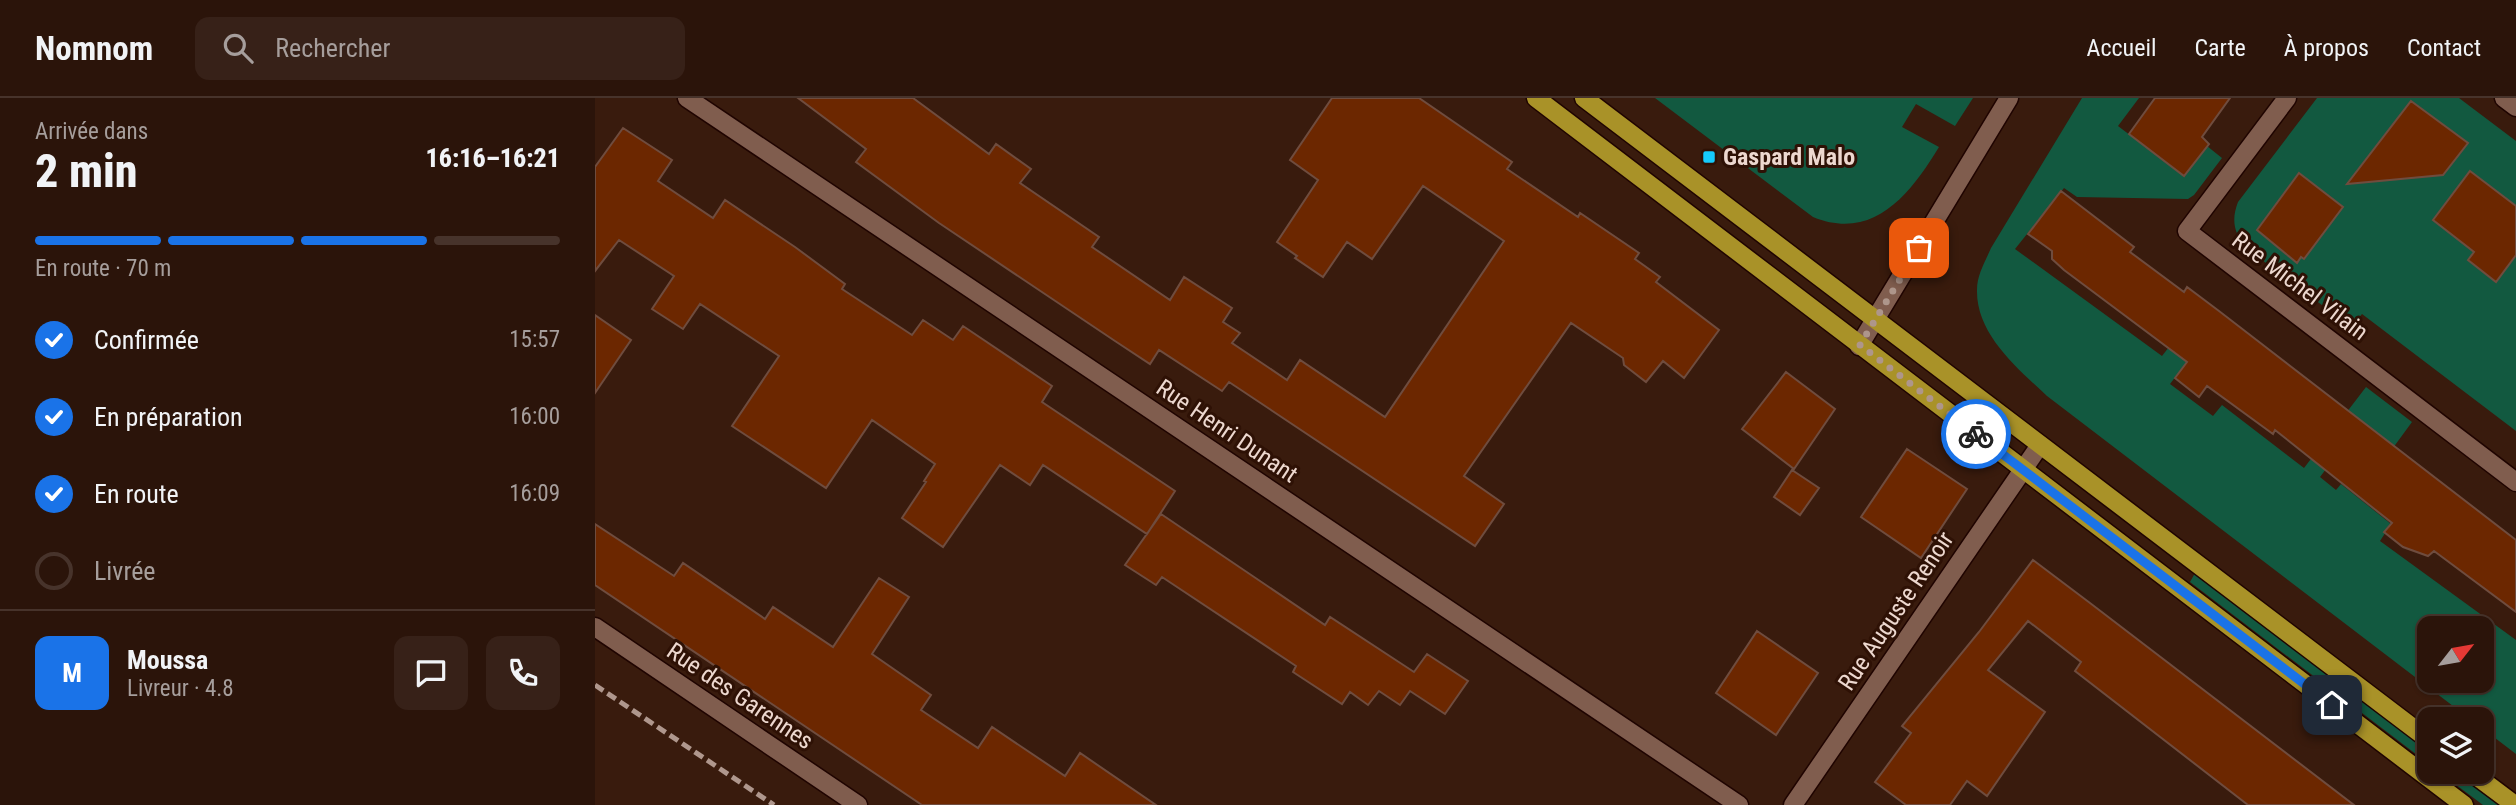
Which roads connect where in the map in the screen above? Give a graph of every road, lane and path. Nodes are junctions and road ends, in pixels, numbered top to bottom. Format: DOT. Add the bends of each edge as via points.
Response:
graph roads {
  1 [pos="687,98"];
  2 [pos="1536,98"];
  3 [pos="1584,98"];
  4 [pos="2010,98"];
  5 [pos="2287,98"];
  6 [pos="2504,98"];
  7 [pos="2516,107"];
  8 [pos="1876,320"];
  9 [pos="1860,345"];
  10 [pos="2040,445"];
  11 [pos="2023,470"];
  12 [pos="2516,482"];
  13 [pos="595,628"];
  14 [pos="2417,731"];
  15 [pos="2487,784"];
  16 [pos="858,805"];
  17 [pos="1739,805"];
  18 [pos="1793,805"];
  19 [pos="2464,805"];
  20 [pos="2515,805"];
  1 -- 17 [label="street, Rue Henri Dunant"];
  2 -- 9 [label="main road"];
  3 -- 8 [label="main road"];
  4 -- 8 [label="street"];
  5 -- 12 [label="street, Rue Michel Vilain" via="2187,230"];
  6 -- 7 [label="street"];
  8 -- 9 [label="street"];
  8 -- 10 [label="main road"];
  9 -- 11 [label="main road"];
  10 -- 11 [label="street, Rue Auguste Renoir"];
  10 -- 14 [label="main road"];
  11 -- 18 [label="street, Rue Auguste Renoir"];
  11 -- 19 [label="main road"];
  13 -- 16 [label="street, Rue des Garennes"];
  15 -- 20 [label="main road"];
}
